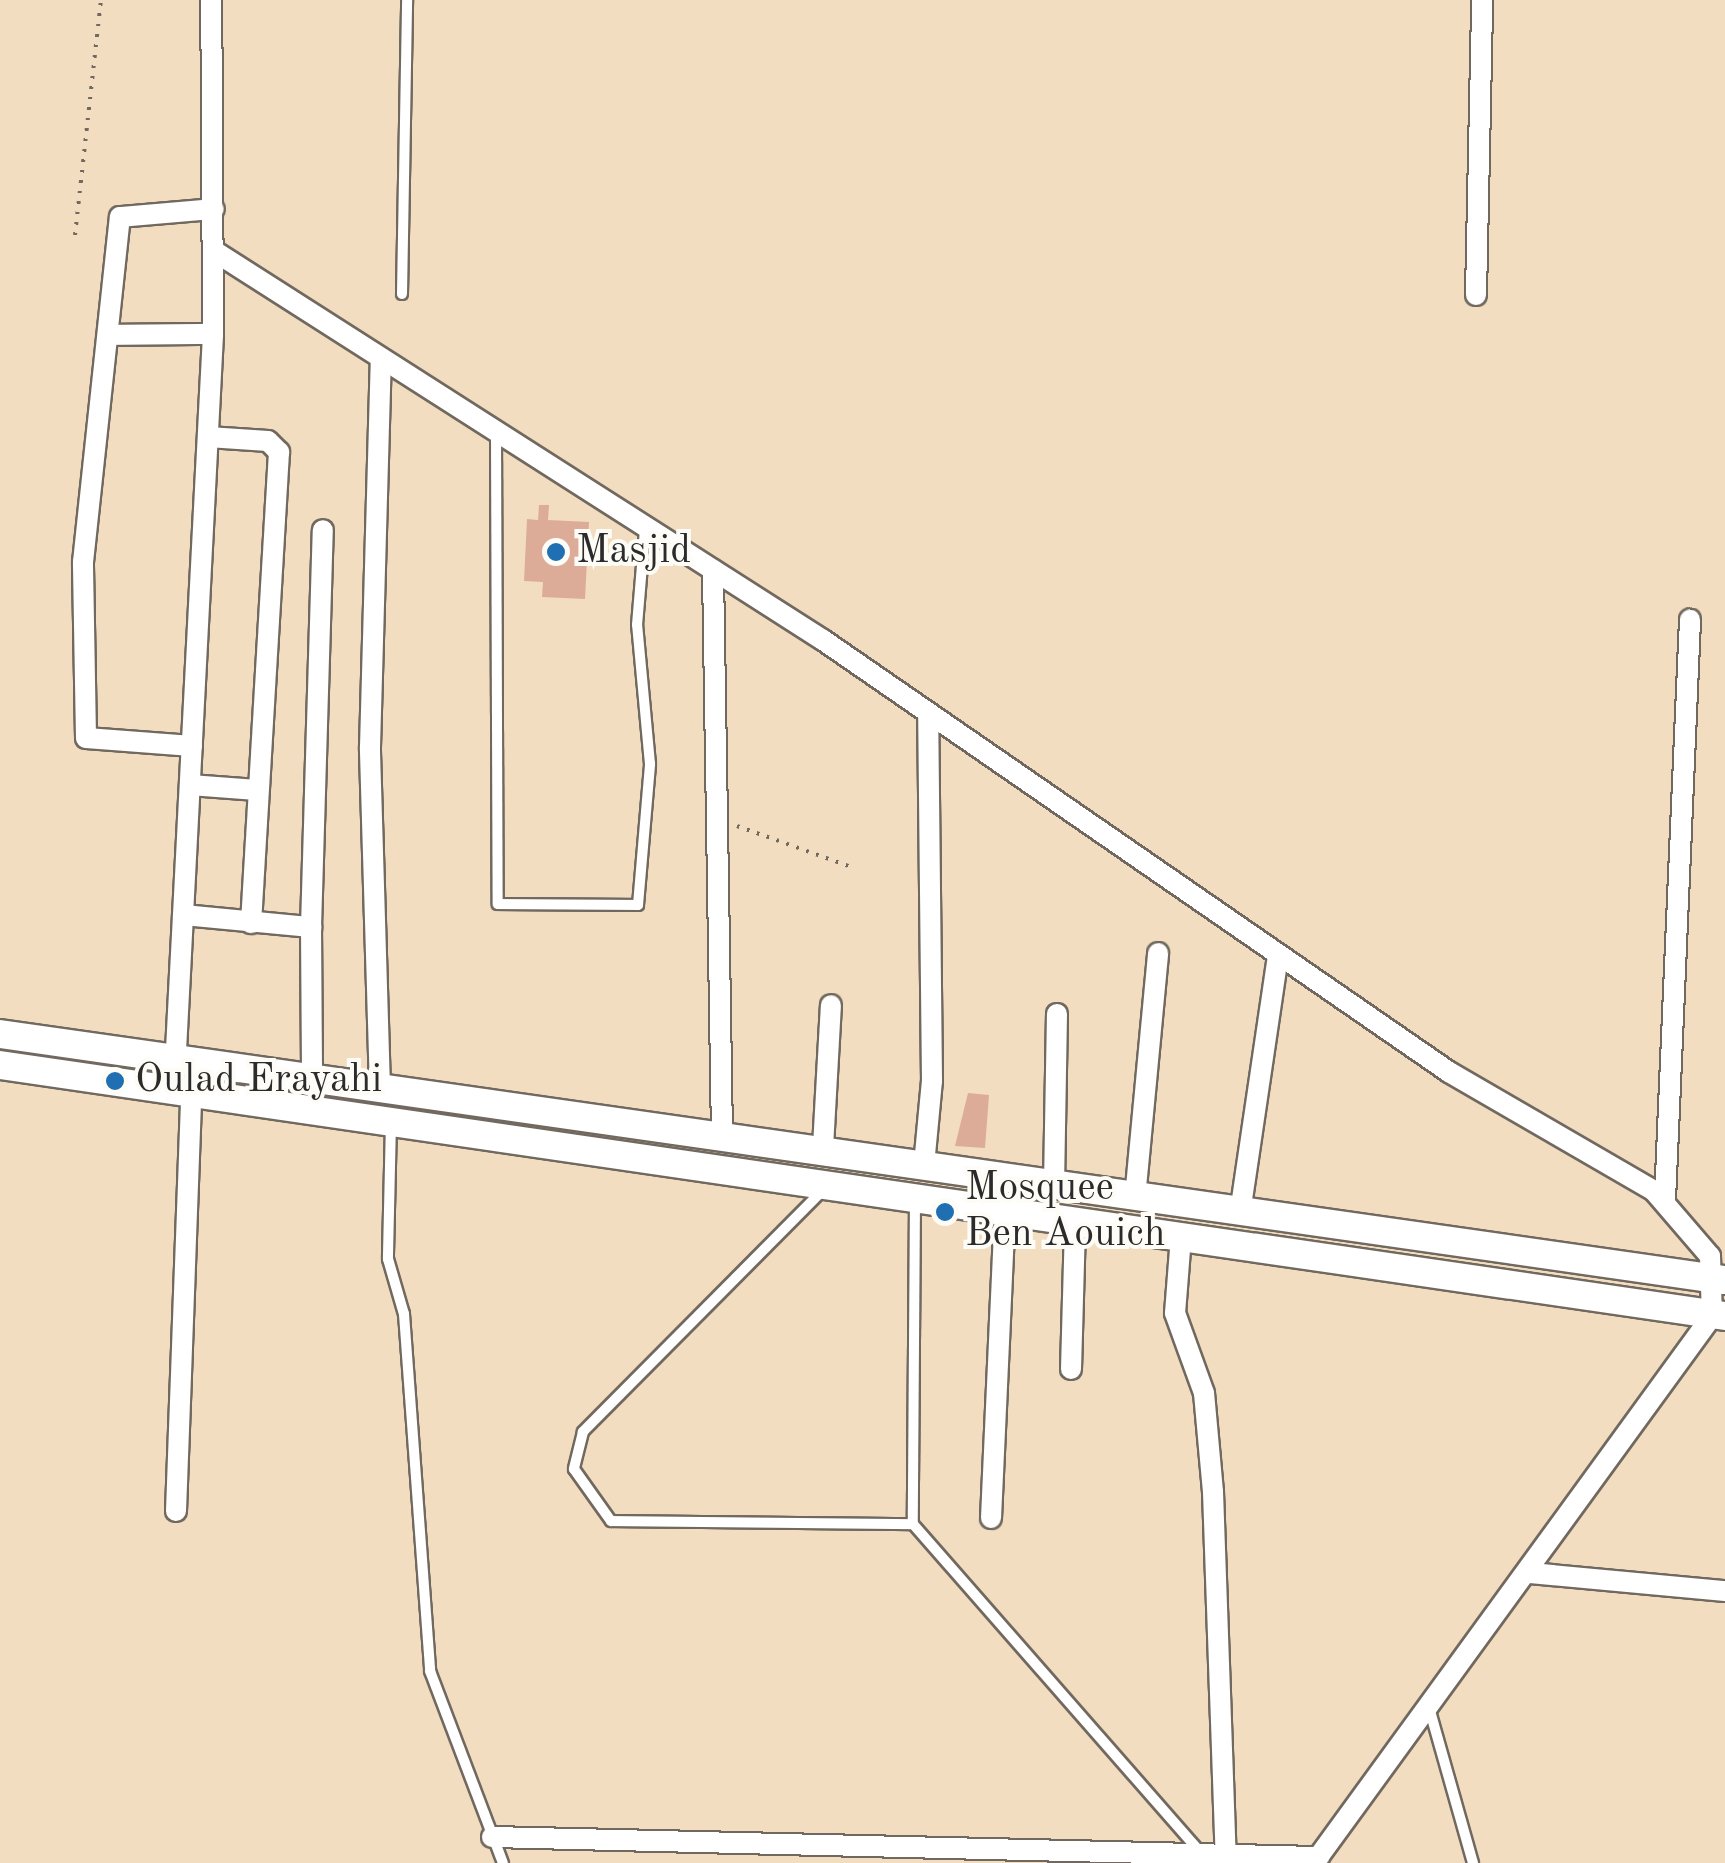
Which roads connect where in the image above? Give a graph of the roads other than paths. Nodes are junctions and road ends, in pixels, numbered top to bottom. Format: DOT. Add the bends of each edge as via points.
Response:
graph roads {
  1 [pos="210,0"];
  2 [pos="407,0"];
  3 [pos="1482,0"];
  4 [pos="214,209"];
  5 [pos="214,251"];
  6 [pos="402,294"];
  7 [pos="1476,296"];
  8 [pos="213,334"];
  9 [pos="109,335"];
  10 [pos="381,358"];
  11 [pos="496,434"];
  12 [pos="208,437"];
  13 [pos="645,528"];
  14 [pos="323,530"];
  15 [pos="713,570"];
  16 [pos="1690,620"];
  17 [pos="928,712"];
  18 [pos="192,746"];
  19 [pos="190,785"];
  20 [pos="257,790"];
  21 [pos="183,914"];
  22 [pos="251,924"];
  23 [pos="311,927"];
  24 [pos="1158,953"];
  25 [pos="1278,954"];
  26 [pos="832,1006"];
  27 [pos="1057,1014"];
  28 [pos="0,1034"];
  29 [pos="0,1065"];
  30 [pos="312,1081"];
  31 [pos="180,1082"];
  32 [pos="380,1089"];
  33 [pos="529,1107"];
  34 [pos="390,1121"];
  35 [pos="722,1134"];
  36 [pos="525,1141"];
  37 [pos="823,1147"];
  38 [pos="924,1165"];
  39 [pos="827,1185"];
  40 [pos="1054,1185"];
  41 [pos="915,1198"];
  42 [pos="1135,1198"];
  43 [pos="1665,1200"];
  44 [pos="1006,1212"];
  45 [pos="1240,1214"];
  46 [pos="1075,1223"];
  47 [pos="1181,1237"];
  48 [pos="1722,1279"];
  49 [pos="1719,1316"];
  50 [pos="1071,1369"];
  51 [pos="176,1511"];
  52 [pos="991,1518"];
  53 [pos="913,1524"];
  54 [pos="1530,1573"];
  55 [pos="1725,1591"];
  56 [pos="1430,1711"];
  57 [pos="492,1837"];
  58 [pos="1216,1858"];
  59 [pos="1317,1860"];
  60 [pos="503,1863"];
  61 [pos="1473,1863"];
  1 -- 4 [label="street"];
  2 -- 6 [label="lane"];
  3 -- 7 [label="street"];
  4 -- 5 [label="street"];
  4 -- 9 [label="street" via="123,212"];
  5 -- 8 [label="street"];
  5 -- 10 [label="street"];
  8 -- 9 [label="street"];
  8 -- 12 [label="street"];
  9 -- 18 [label="street" via="83,562 85,734"];
  10 -- 11 [label="street"];
  10 -- 32 [label="street" via="370,747"];
  11 -- 13 [label="street"];
  11 -- 13 [label="lane" via="498,904 638,905 650,764 636,625"];
  12 -- 18 [label="street"];
  12 -- 20 [label="street" via="268,441 279,452"];
  13 -- 15 [label="street"];
  14 -- 23 [label="street"];
  15 -- 17 [label="street"];
  15 -- 35 [label="street"];
  16 -- 43 [label="street"];
  17 -- 25 [label="street"];
  17 -- 38 [label="street" via="932,1082"];
  18 -- 19 [label="street"];
  19 -- 20 [label="street"];
  19 -- 21 [label="street"];
  20 -- 22 [label="street"];
  21 -- 22 [label="street"];
  21 -- 31 [label="street"];
  22 -- 23 [label="street"];
  23 -- 30 [label="street"];
  24 -- 42 [label="street"];
  25 -- 43 [label="street" via="1449,1072"];
  25 -- 45 [label="street"];
  26 -- 37 [label="street"];
  27 -- 40 [label="street"];
  28 -- 31 [label="street"];
  29 -- 31 [label="street"];
  30 -- 31 [label="street"];
  30 -- 32 [label="street"];
  31 -- 34 [label="street"];
  31 -- 51 [label="street"];
  32 -- 33 [label="street"];
  33 -- 35 [label="street"];
  33 -- 36 [label="street"];
  34 -- 36 [label="street"];
  34 -- 57 [label="lane" via="388,1258 404,1314 430,1672"];
  35 -- 37 [label="street"];
  36 -- 39 [label="street"];
  37 -- 38 [label="street"];
  38 -- 40 [label="street"];
  39 -- 41 [label="street"];
  39 -- 53 [label="lane" via="583,1432 574,1469 611,1521"];
  40 -- 42 [label="street"];
  41 -- 44 [label="street"];
  41 -- 53 [label="lane"];
  42 -- 45 [label="street"];
  43 -- 48 [label="street"];
  44 -- 46 [label="street"];
  44 -- 52 [label="street"];
  45 -- 48 [label="street"];
  46 -- 47 [label="street"];
  46 -- 50 [label="street"];
  47 -- 49 [label="street"];
  47 -- 58 [label="street" via="1174,1313 1204,1393 1214,1492"];
  48 -- 49 [label="street"];
  49 -- 54 [label="street"];
  53 -- 58 [label="lane"];
  54 -- 55 [label="street"];
  54 -- 56 [label="street"];
  56 -- 59 [label="street"];
  56 -- 61 [label="lane"];
  57 -- 58 [label="street"];
  57 -- 60 [label="lane"];
  58 -- 59 [label="street"];
}
